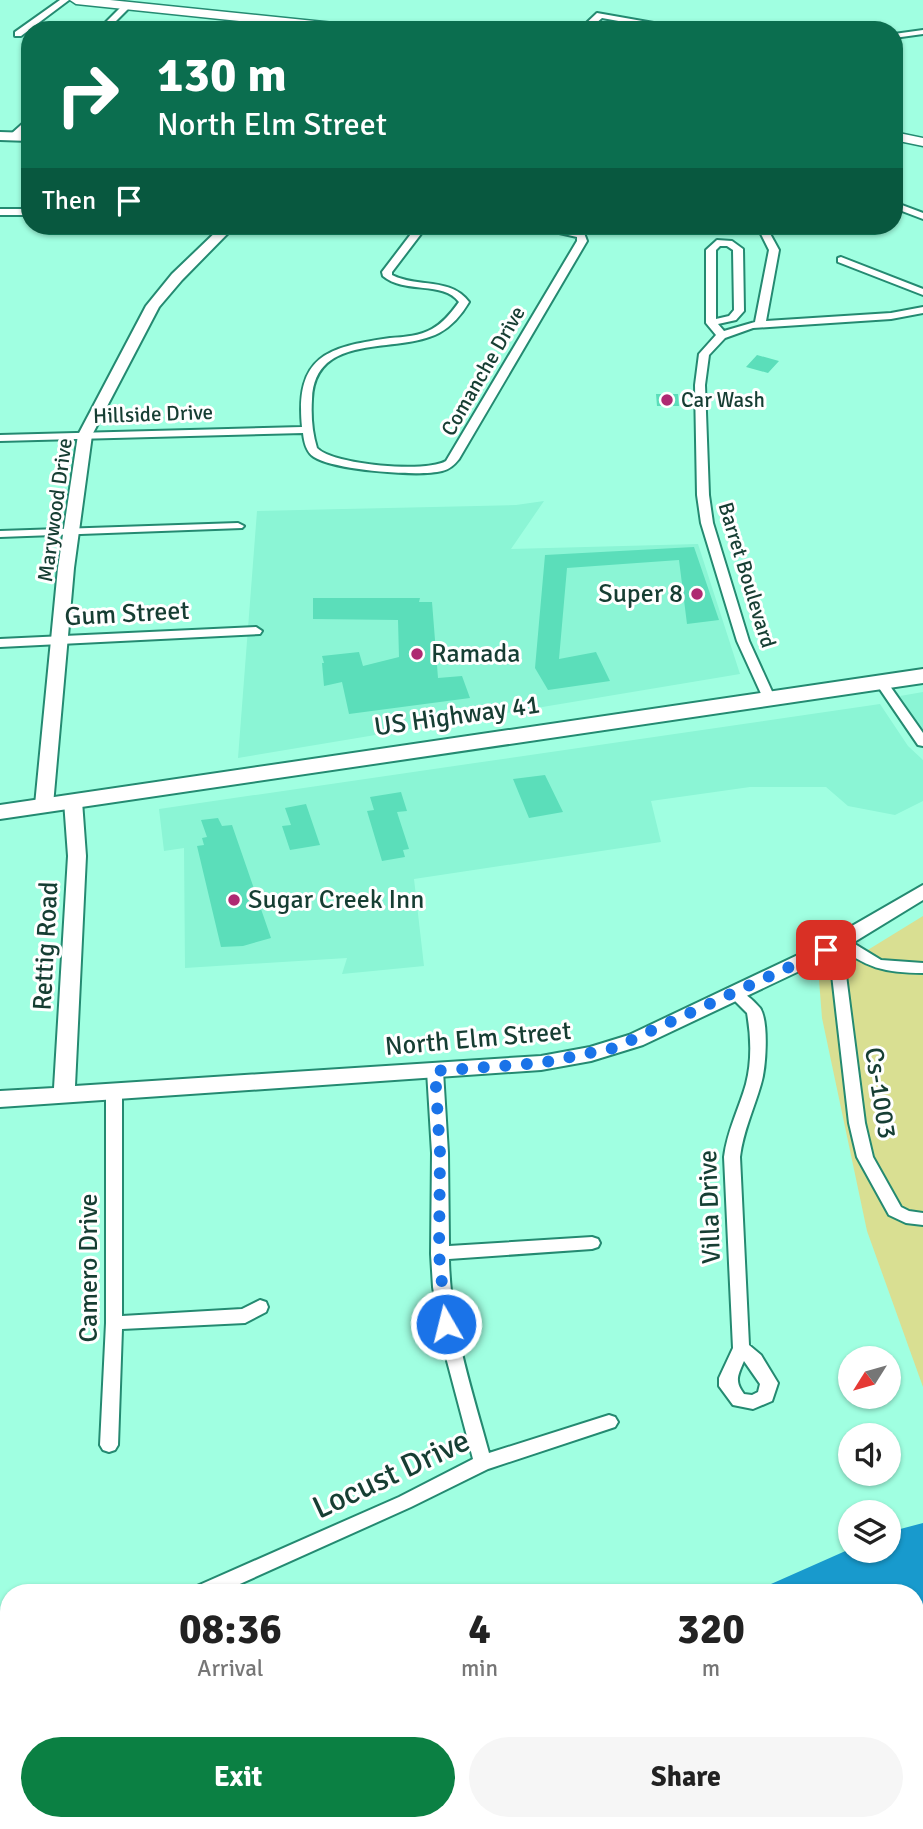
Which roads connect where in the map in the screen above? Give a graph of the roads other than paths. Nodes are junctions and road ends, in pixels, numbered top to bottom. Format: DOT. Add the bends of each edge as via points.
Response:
graph roads {
  1 [pos="65,0"];
  2 [pos="76,0"];
  3 [pos="95,1"];
  4 [pos="128,5"];
  5 [pos="36,21"];
  6 [pos="111,21"];
  7 [pos="281,21"];
  8 [pos="593,21"];
  9 [pos="633,21"];
  10 [pos="21,32"];
  11 [pos="923,32"];
  12 [pos="18,34"];
  13 [pos="903,35"];
  14 [pos="21,129"];
  15 [pos="0,136"];
  16 [pos="14,136"];
  17 [pos="21,136"];
  18 [pos="903,138"];
  19 [pos="923,142"];
  20 [pos="903,208"];
  21 [pos="0,212"];
  22 [pos="21,212"];
  23 [pos="923,216"];
  24 [pos="220,235"];
  25 [pos="415,235"];
  26 [pos="578,235"];
  27 [pos="766,235"];
  28 [pos="841,260"];
  29 [pos="923,292"];
  30 [pos="923,310"];
  31 [pos="711,323"];
  32 [pos="760,324"];
  33 [pos="722,335"];
  34 [pos="307,430"];
  35 [pos="85,435"];
  36 [pos="0,438"];
  37 [pos="238,526"];
  38 [pos="70,531"];
  39 [pos="0,534"];
  40 [pos="256,631"];
  41 [pos="61,640"];
  42 [pos="0,643"];
  43 [pos="923,676"];
  44 [pos="881,682"];
  45 [pos="769,698"];
  46 [pos="923,742"];
  47 [pos="73,801"];
  48 [pos="44,805"];
  49 [pos="0,812"];
  50 [pos="923,891"];
  51 [pos="833,945"];
  52 [pos="923,968"];
  53 [pos="734,993"];
  54 [pos="435,1071"];
  55 [pos="114,1091"];
  56 [pos="64,1094"];
  57 [pos="0,1099"];
  58 [pos="923,1219"];
  59 [pos="592,1243"];
  60 [pos="439,1254"];
  61 [pos="260,1307"];
  62 [pos="114,1323"];
  63 [pos="741,1348"];
  64 [pos="609,1422"];
  65 [pos="109,1445"];
  66 [pos="483,1463"];
  67 [pos="222,1584"];
  1 -- 5 [label="street"];
  2 -- 3 [label="main road"];
  3 -- 4 [label="main road"];
  4 -- 6 [label="street"];
  4 -- 7 [label="main road"];
  8 -- 9 [label="street" via="600,15"];
  10 -- 12 [label="street"];
  11 -- 13 [label="street"];
  14 -- 16 [label="street"];
  15 -- 16 [label="street"];
  16 -- 17 [label="street"];
  18 -- 19 [label="main road"];
  20 -- 23 [label="street"];
  21 -- 22 [label="street"];
  24 -- 35 [label="street, Marywood Drive" via="153,306"];
  25 -- 34 [label="street" via="388,276 404,284 458,293 463,306 434,332 354,347 322,364 309,381"];
  26 -- 34 [label="street, Comanche Drive" via="582,241 450,463 420,470 335,461 314,452"];
  27 -- 32 [label="street" via="774,250"];
  28 -- 29 [label="street"];
  30 -- 32 [label="street"];
  31 -- 31 [label="street" via="740,311 738,249 729,243 717,243 711,250"];
  31 -- 33 [label="street"];
  32 -- 33 [label="street"];
  33 -- 45 [label="street, Barret Boulevard" via="708,347 700,370 703,495 743,641"];
  34 -- 35 [label="street, Hillside Drive"];
  35 -- 36 [label="street, Hillside Drive"];
  35 -- 38 [label="street, Marywood Drive"];
  37 -- 38 [label="street"];
  38 -- 39 [label="street"];
  38 -- 41 [label="street, Marywood Drive"];
  40 -- 41 [label="street, Gum Street"];
  41 -- 42 [label="street, Gum Street"];
  41 -- 48 [label="street, Marywood Drive"];
  43 -- 44 [label="highway, US Highway 41"];
  44 -- 45 [label="highway, US Highway 41"];
  44 -- 46 [label="street"];
  45 -- 47 [label="highway, US Highway 41"];
  47 -- 48 [label="highway, US Highway 41"];
  47 -- 56 [label="street, Rettig Road" via="77,856"];
  48 -- 49 [label="highway, US Highway 41"];
  50 -- 51 [label="street, North Elm Street"];
  51 -- 52 [label="street" via="870,963"];
  51 -- 53 [label="street, North Elm Street"];
  51 -- 58 [label="street, Cs-1003" via="865,1157 895,1211"];
  53 -- 54 [label="street, North Elm Street" via="603,1051 541,1063"];
  53 -- 63 [label="street, Villa Drive" via="754,1011 757,1059 754,1081 735,1130 732,1157"];
  54 -- 55 [label="street, North Elm Street"];
  54 -- 60 [label="street"];
  55 -- 56 [label="street, North Elm Street"];
  55 -- 62 [label="street, Camero Drive"];
  56 -- 57 [label="street, North Elm Street"];
  59 -- 60 [label="street"];
  60 -- 66 [label="street" via="448,1333"];
  61 -- 62 [label="street" via="245,1316"];
  62 -- 65 [label="street, Camero Drive"];
  64 -- 66 [label="street, Locust Drive"];
  66 -- 67 [label="street, Locust Drive"];
}
